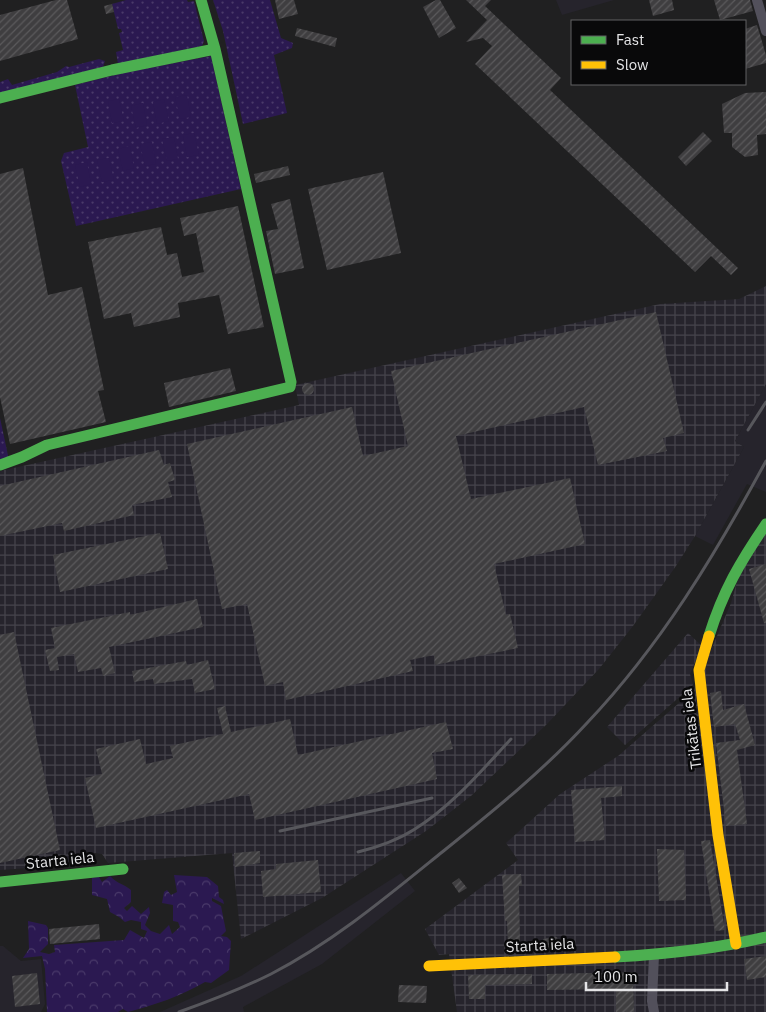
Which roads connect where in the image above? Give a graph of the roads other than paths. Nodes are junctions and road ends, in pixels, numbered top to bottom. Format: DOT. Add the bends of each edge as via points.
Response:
graph roads {
  1 [pos="201,0"];
  2 [pos="757,0"];
  3 [pos="766,31"];
  4 [pos="215,49"];
  5 [pos="0,98"];
  6 [pos="0,465"];
  7 [pos="766,524"];
  8 [pos="123,869"];
  9 [pos="0,882"];
  10 [pos="766,937"];
  11 [pos="736,944"];
  12 [pos="654,955"];
  13 [pos="428,966"];
  14 [pos="654,1012"];
  1 -- 4 [label="street"];
  2 -- 3 [label="street"];
  4 -- 5 [label="street"];
  4 -- 6 [label="street" via="290,387 47,445"];
  7 -- 11 [label="street, Trikātas iela" via="741,560 725,594 699,670 718,835"];
  8 -- 9 [label="street, Starta iela"];
  10 -- 11 [label="street, Starta iela"];
  11 -- 12 [label="street, Starta iela"];
  12 -- 13 [label="street, Starta iela"];
  12 -- 14 [label="street"];
}
